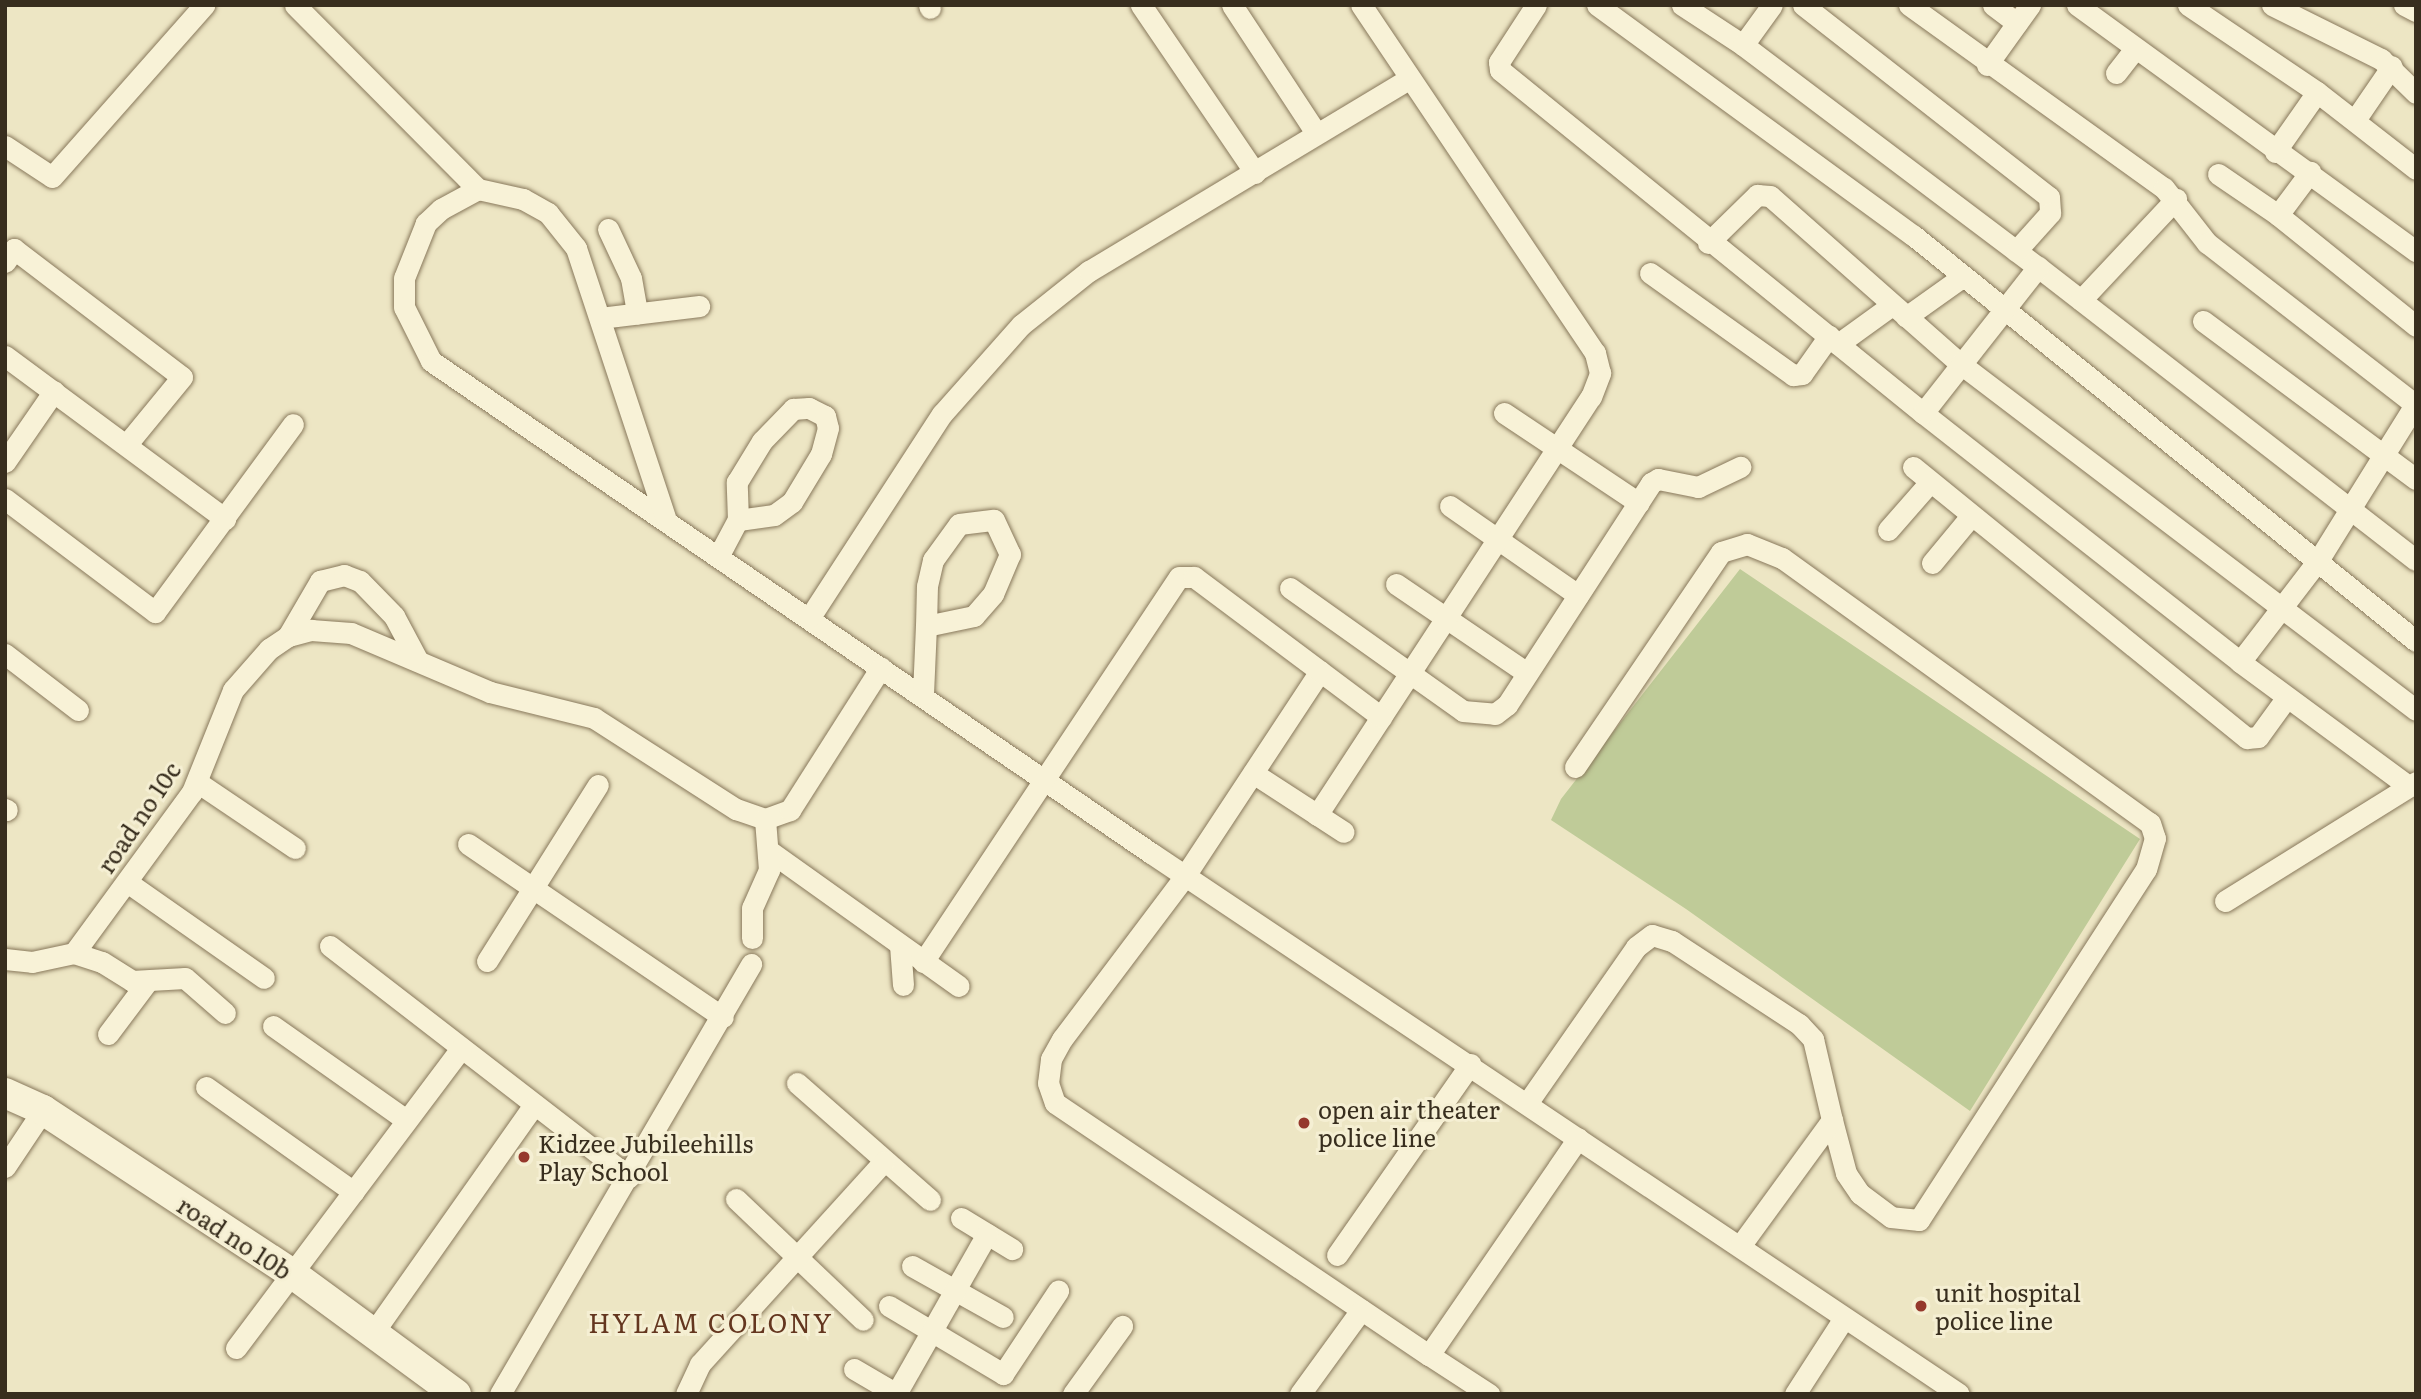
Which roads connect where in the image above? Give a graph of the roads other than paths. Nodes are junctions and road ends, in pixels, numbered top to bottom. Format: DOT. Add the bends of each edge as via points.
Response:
graph roads {
  1 [pos="204,5"];
  2 [pos="295,5"];
  3 [pos="1141,5"];
  4 [pos="1232,5"];
  5 [pos="1361,5"];
  6 [pos="1536,5"];
  7 [pos="1597,5"];
  8 [pos="1682,5"];
  9 [pos="1772,5"];
  10 [pos="1802,5"];
  11 [pos="1909,5"];
  12 [pos="1993,5"];
  13 [pos="2030,5"];
  14 [pos="2077,5"];
  15 [pos="2188,5"];
  16 [pos="2272,5"];
  17 [pos="2404,5"];
  18 [pos="2416,11"];
  19 [pos="2017,23"];
  20 [pos="1743,45"];
  21 [pos="2136,48"];
  22 [pos="1987,65"];
  23 [pos="2392,66"];
  24 [pos="2116,73"];
  25 [pos="1409,79"];
  26 [pos="2317,92"];
  27 [pos="2416,93"];
  28 [pos="2354,120"];
  29 [pos="1316,133"];
  30 [pos="5,146"];
  31 [pos="2275,152"];
  32 [pos="2416,169"];
  33 [pos="2310,172"];
  34 [pos="1255,173"];
  35 [pos="2218,174"];
  36 [pos="478,189"];
  37 [pos="2176,199"];
  38 [pos="2278,215"];
  39 [pos="608,229"];
  40 [pos="1708,243"];
  41 [pos="2016,251"];
  42 [pos="2416,251"];
  43 [pos="5,261"];
  44 [pos="2038,267"];
  45 [pos="1650,273"];
  46 [pos="1962,277"];
  47 [pos="2081,300"];
  48 [pos="699,306"];
  49 [pos="1899,311"];
  50 [pos="2003,312"];
  51 [pos="637,313"];
  52 [pos="600,318"];
  53 [pos="2203,321"];
  54 [pos="2416,326"];
  55 [pos="1834,340"];
  56 [pos="5,356"];
  57 [pos="1962,365"];
  58 [pos="54,391"];
  59 [pos="2415,404"];
  60 [pos="1504,413"];
  61 [pos="1923,413"];
  62 [pos="293,424"];
  63 [pos="127,443"];
  64 [pos="1558,449"];
  65 [pos="2384,456"];
  66 [pos="5,462"];
  67 [pos="1740,467"];
  68 [pos="1913,467"];
  69 [pos="2416,480"];
  70 [pos="1930,482"];
  71 [pos="5,499"];
  72 [pos="1639,503"];
  73 [pos="1450,506"];
  74 [pos="2349,508"];
  75 [pos="1971,516"];
  76 [pos="225,519"];
  77 [pos="666,520"];
  78 [pos="738,520"];
  79 [pos="1888,530"];
  80 [pos="1499,539"];
  81 [pos="719,555"];
  82 [pos="2319,559"];
  83 [pos="2416,560"];
  84 [pos="1932,562"];
  85 [pos="1396,584"];
  86 [pos="1290,587"];
  87 [pos="1578,595"];
  88 [pos="2281,607"];
  89 [pos="810,617"];
  90 [pos="1447,618"];
  91 [pos="926,626"];
  92 [pos="288,636"];
  93 [pos="2416,641"];
  94 [pos="5,654"];
  95 [pos="418,661"];
  96 [pos="2240,662"];
  97 [pos="881,667"];
  98 [pos="1320,671"];
  99 [pos="1527,673"];
  100 [pos="1409,674"];
  101 [pos="923,694"];
  102 [pos="2287,697"];
  103 [pos="78,710"];
  104 [pos="2416,710"];
  105 [pos="1381,717"];
  106 [pos="1575,767"];
  107 [pos="1253,773"];
  108 [pos="1046,780"];
  109 [pos="197,782"];
  110 [pos="2412,784"];
  111 [pos="598,785"];
  112 [pos="1317,815"];
  113 [pos="765,819"];
  114 [pos="1344,832"];
  115 [pos="468,844"];
  116 [pos="295,848"];
  117 [pos="768,849"];
  118 [pos="1185,876"];
  119 [pos="127,881"];
  120 [pos="533,888"];
  121 [pos="2225,901"];
  122 [pos="752,938"];
  123 [pos="330,946"];
  124 [pos="901,946"];
  125 [pos="74,953"];
  126 [pos="5,960"];
  127 [pos="487,961"];
  128 [pos="923,961"];
  129 [pos="751,964"];
  130 [pos="264,978"];
  131 [pos="147,982"];
  132 [pos="903,985"];
  133 [pos="959,986"];
  134 [pos="225,1013"];
  135 [pos="723,1017"];
  136 [pos="274,1026"];
  137 [pos="108,1034"];
  138 [pos="461,1048"];
  139 [pos="1470,1064"];
  140 [pos="797,1083"];
  141 [pos="206,1087"];
  142 [pos="5,1093"];
  143 [pos="1528,1102"];
  144 [pos="533,1106"];
  145 [pos="43,1110"];
  146 [pos="405,1119"];
  147 [pos="1832,1120"];
  148 [pos="1578,1138"];
  149 [pos="883,1162"];
  150 [pos="5,1167"];
  151 [pos="629,1177"];
  152 [pos="354,1192"];
  153 [pos="736,1199"];
  154 [pos="930,1200"];
  155 [pos="961,1217"];
  156 [pos="987,1234"];
  157 [pos="1740,1246"];
  158 [pos="1012,1249"];
  159 [pos="1337,1255"];
  160 [pos="796,1258"];
  161 [pos="912,1266"];
  162 [pos="294,1275"];
  163 [pos="955,1290"];
  164 [pos="1058,1291"];
  165 [pos="890,1306"];
  166 [pos="1361,1310"];
  167 [pos="1003,1317"];
  168 [pos="1844,1318"];
  169 [pos="863,1320"];
  170 [pos="1122,1326"];
  171 [pos="931,1332"];
  172 [pos="373,1334"];
  173 [pos="236,1348"];
  174 [pos="1429,1355"];
  175 [pos="853,1369"];
  176 [pos="895,1393"];
  177 [pos="456,1394"];
  178 [pos="500,1394"];
  179 [pos="686,1394"];
  180 [pos="1073,1394"];
  181 [pos="1300,1394"];
  182 [pos="1489,1394"];
  183 [pos="1795,1394"];
  184 [pos="1959,1394"];
  1 -- 30 [label="street" via="52,177"];
  2 -- 36 [label="street"];
  3 -- 34 [label="street"];
  4 -- 29 [label="street"];
  5 -- 25 [label="street"];
  6 -- 40 [label="street" via="1499,69"];
  7 -- 46 [label="street" via="1914,236"];
  8 -- 20 [label="street"];
  9 -- 20 [label="street"];
  10 -- 41 [label="street" via="2049,197 2050,214"];
  11 -- 22 [label="street"];
  12 -- 19 [label="street"];
  13 -- 19 [label="street"];
  14 -- 21 [label="street"];
  15 -- 26 [label="street"];
  16 -- 23 [label="street"];
  17 -- 18 [label="street"];
  19 -- 22 [label="street"];
  20 -- 41 [label="street"];
  21 -- 24 [label="street"];
  21 -- 31 [label="street"];
  22 -- 37 [label="street"];
  23 -- 27 [label="street"];
  23 -- 28 [label="street"];
  25 -- 29 [label="street"];
  25 -- 64 [label="street" via="1595,353 1600,373 1597,385"];
  26 -- 28 [label="street"];
  26 -- 31 [label="street"];
  28 -- 32 [label="street"];
  29 -- 34 [label="street"];
  31 -- 33 [label="street"];
  33 -- 38 [label="street"];
  33 -- 42 [label="street"];
  34 -- 89 [label="street" via="1089,271 1021,324 942,414"];
  35 -- 38 [label="street"];
  36 -- 52 [label="street" via="523,199 562,228 576,248"];
  36 -- 77 [label="street" via="441,209 413,246 404,298 413,333 431,361 453,378"];
  37 -- 47 [label="street"];
  37 -- 59 [label="street" via="2207,243"];
  38 -- 54 [label="street"];
  39 -- 51 [label="street" via="631,278"];
  40 -- 49 [label="street" via="1757,195 1767,194"];
  40 -- 55 [label="street"];
  41 -- 44 [label="street"];
  43 -- 63 [label="street" via="14,249 181,377"];
  44 -- 47 [label="street"];
  44 -- 50 [label="street"];
  45 -- 55 [label="street" via="1793,375 1802,374"];
  46 -- 49 [label="street"];
  46 -- 50 [label="street"];
  47 -- 74 [label="street"];
  48 -- 51 [label="street"];
  49 -- 55 [label="street"];
  49 -- 57 [label="street"];
  50 -- 57 [label="street"];
  50 -- 82 [label="street"];
  51 -- 52 [label="street"];
  52 -- 77 [label="street"];
  53 -- 65 [label="street"];
  55 -- 61 [label="street"];
  56 -- 58 [label="street"];
  57 -- 61 [label="street"];
  57 -- 88 [label="street"];
  58 -- 63 [label="street"];
  58 -- 66 [label="street"];
  59 -- 65 [label="street"];
  60 -- 64 [label="street"];
  61 -- 96 [label="street"];
  62 -- 76 [label="street"];
  63 -- 76 [label="street"];
  64 -- 72 [label="street"];
  64 -- 80 [label="street"];
  65 -- 69 [label="street"];
  65 -- 74 [label="street"];
  67 -- 72 [label="street" via="1698,487 1658,479"];
  68 -- 70 [label="street"];
  70 -- 75 [label="street"];
  70 -- 79 [label="street"];
  71 -- 76 [label="street" via="155,612"];
  72 -- 87 [label="street"];
  73 -- 80 [label="street"];
  74 -- 82 [label="street"];
  74 -- 83 [label="street"];
  75 -- 84 [label="street"];
  75 -- 102 [label="street" via="2246,738 2258,737"];
  77 -- 81 [label="street"];
  78 -- 78 [label="street" via="737,481 762,441 793,409 809,408 825,416 828,428 821,454 792,502 774,515"];
  78 -- 81 [label="street"];
  80 -- 87 [label="street"];
  80 -- 90 [label="street"];
  81 -- 89 [label="street"];
  82 -- 88 [label="street"];
  82 -- 93 [label="street"];
  85 -- 90 [label="street"];
  86 -- 100 [label="street"];
  87 -- 99 [label="street"];
  88 -- 96 [label="street"];
  88 -- 104 [label="street"];
  89 -- 97 [label="street"];
  90 -- 99 [label="street"];
  90 -- 100 [label="street"];
  91 -- 91 [label="street" via="974,616 993,594 1010,554 994,520 959,524 936,555 928,586"];
  91 -- 101 [label="street"];
  92 -- 95 [label="street" via="311,630 351,633"];
  92 -- 95 [label="street, road no 10c" via="320,581 344,575 360,581 394,615"];
  92 -- 109 [label="street, road no 10c" via="269,649 233,690"];
  94 -- 103 [label="street"];
  95 -- 113 [label="street" via="490,692 594,718 736,810"];
  96 -- 102 [label="street"];
  97 -- 101 [label="street"];
  97 -- 113 [label="street" via="790,810"];
  98 -- 105 [label="street"];
  98 -- 107 [label="street"];
  98 -- 108 [label="street" via="1194,577 1183,575"];
  99 -- 100 [label="street" via="1507,705 1487,716 1463,711"];
  100 -- 105 [label="street"];
  101 -- 108 [label="street"];
  102 -- 110 [label="street"];
  105 -- 112 [label="street"];
  106 -- 147 [label="street" via="1721,552 1747,544 1782,558 2150,822 2155,838 2146,869 1919,1220 1891,1217 1860,1194 1846,1173"];
  107 -- 112 [label="street"];
  107 -- 118 [label="street"];
  108 -- 118 [label="street"];
  108 -- 128 [label="street"];
  109 -- 116 [label="street"];
  109 -- 119 [label="street, road no 10c"];
  110 -- 121 [label="street"];
  111 -- 120 [label="street"];
  112 -- 114 [label="street"];
  113 -- 117 [label="street"];
  115 -- 120 [label="street"];
  117 -- 122 [label="street" via="769,870 752,908"];
  117 -- 124 [label="street"];
  118 -- 139 [label="street"];
  118 -- 166 [label="street" via="1062,1039 1051,1059 1048,1083 1055,1103"];
  119 -- 125 [label="street, road no 10c"];
  119 -- 130 [label="street"];
  120 -- 127 [label="street"];
  120 -- 135 [label="street"];
  123 -- 138 [label="street"];
  124 -- 128 [label="street"];
  124 -- 132 [label="street"];
  125 -- 126 [label="street" via="32,962"];
  125 -- 131 [label="street" via="102,961 132,981"];
  128 -- 133 [label="street"];
  129 -- 135 [label="street"];
  131 -- 134 [label="street" via="185,978"];
  131 -- 137 [label="street"];
  135 -- 151 [label="street"];
  136 -- 146 [label="street"];
  138 -- 144 [label="street"];
  138 -- 146 [label="street"];
  139 -- 143 [label="street"];
  139 -- 159 [label="street"];
  140 -- 149 [label="street"];
  141 -- 152 [label="street"];
  142 -- 145 [label="street, road no 10b"];
  143 -- 147 [label="street" via="1636,947 1652,935 1672,941 1807,1032"];
  143 -- 148 [label="street"];
  144 -- 151 [label="street"];
  144 -- 172 [label="street"];
  145 -- 150 [label="street"];
  145 -- 162 [label="street, road no 10b"];
  146 -- 152 [label="street"];
  147 -- 157 [label="street"];
  148 -- 157 [label="street"];
  148 -- 174 [label="street"];
  149 -- 154 [label="street"];
  149 -- 160 [label="street"];
  151 -- 178 [label="street"];
  152 -- 162 [label="street"];
  153 -- 160 [label="street"];
  155 -- 156 [label="street"];
  156 -- 158 [label="street"];
  156 -- 163 [label="street"];
  157 -- 168 [label="street"];
  160 -- 169 [label="street"];
  160 -- 179 [label="street" via="700,1364"];
  161 -- 163 [label="street"];
  162 -- 172 [label="street, road no 10b"];
  162 -- 173 [label="street"];
  163 -- 167 [label="street"];
  163 -- 171 [label="street"];
  164 -- 171 [label="street" via="1003,1374"];
  165 -- 171 [label="street"];
  166 -- 174 [label="street"];
  166 -- 181 [label="street"];
  168 -- 183 [label="street"];
  168 -- 184 [label="street"];
  170 -- 180 [label="street"];
  171 -- 176 [label="street"];
  172 -- 177 [label="street, road no 10b"];
  174 -- 182 [label="street"];
  175 -- 176 [label="street"];
}
